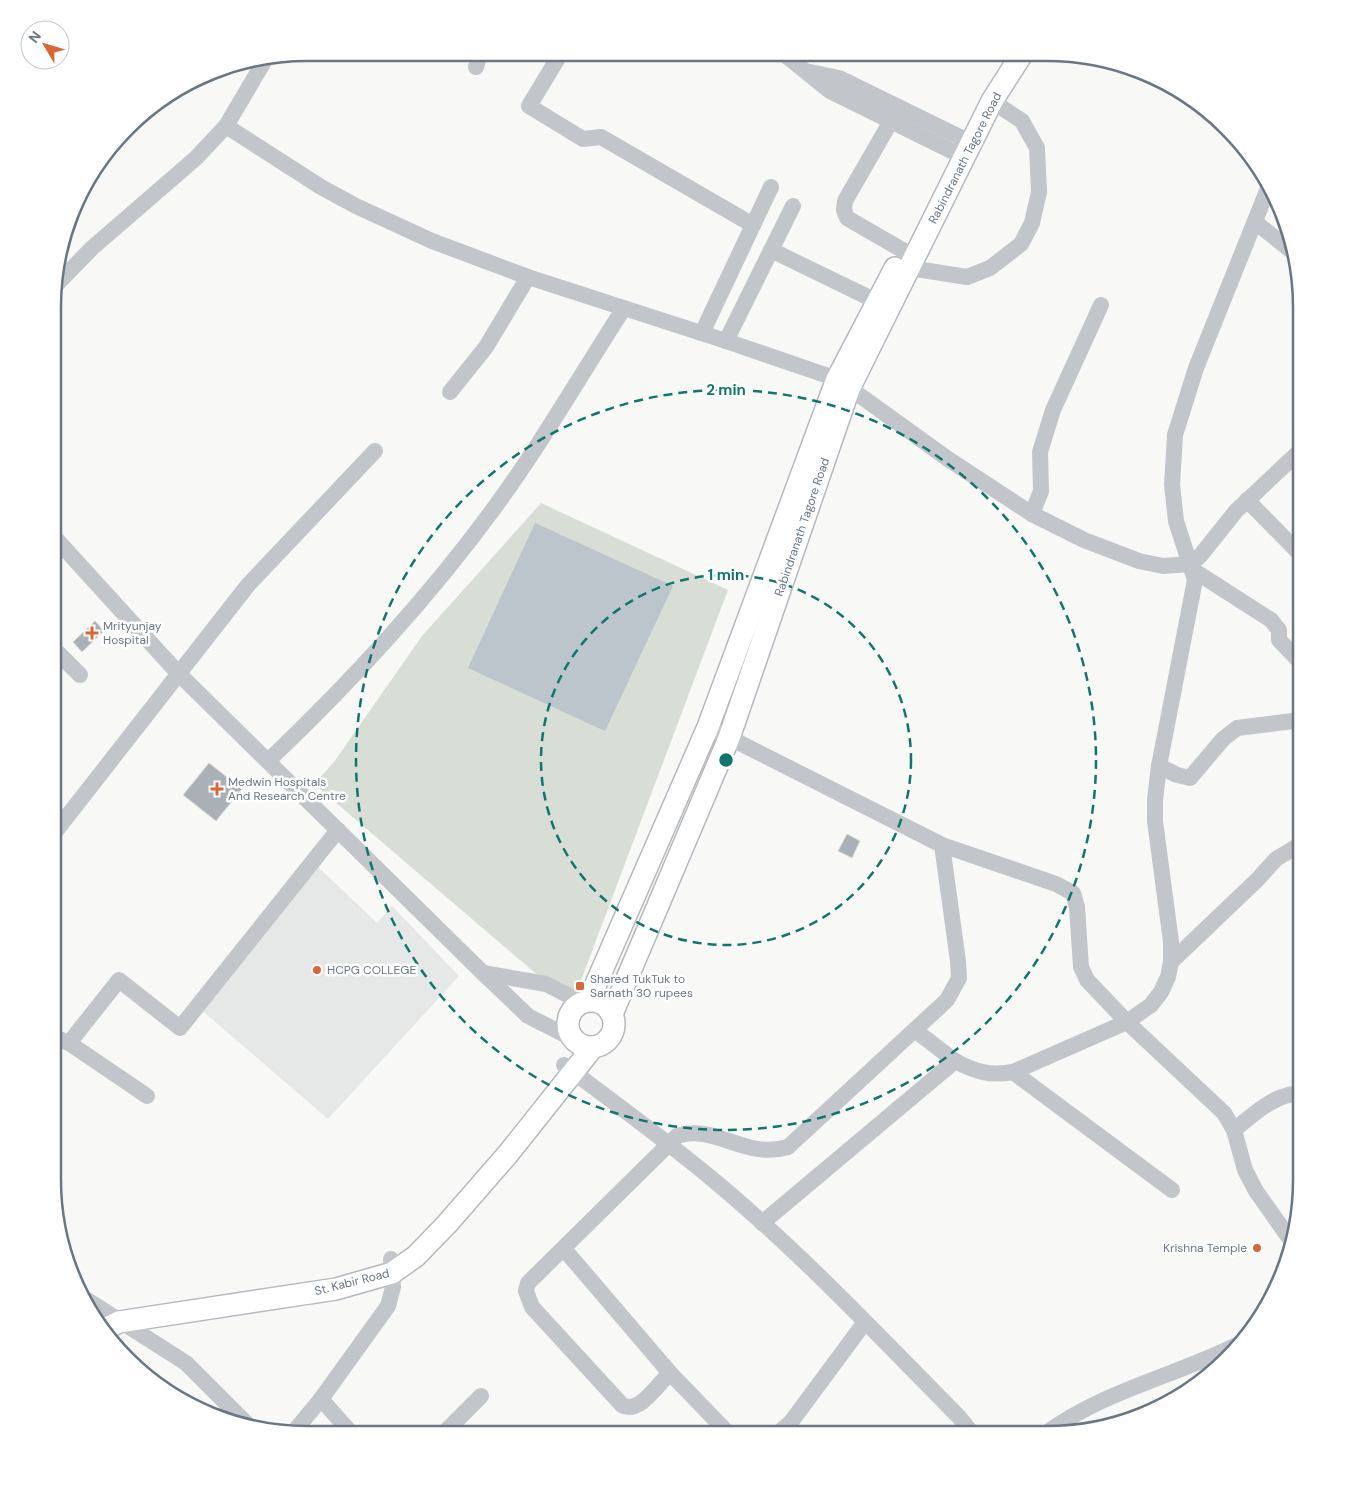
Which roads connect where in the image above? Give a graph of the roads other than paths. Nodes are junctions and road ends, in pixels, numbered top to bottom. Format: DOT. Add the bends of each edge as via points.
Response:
graph roads {
  1 [pos="556,61"];
  2 [pos="793,61"];
  3 [pos="1002,61"];
  4 [pos="1018,61"];
  5 [pos="262,65"];
  6 [pos="806,71"];
  7 [pos="992,101"];
  8 [pos="891,121"];
  9 [pos="226,126"];
  10 [pos="962,147"];
  11 [pos="771,187"];
  12 [pos="1265,195"];
  13 [pos="792,206"];
  14 [pos="1255,222"];
  15 [pos="753,225"];
  16 [pos="1284,245"];
  17 [pos="771,250"];
  18 [pos="907,260"];
  19 [pos="528,277"];
  20 [pos="63,278"];
  21 [pos="876,301"];
  22 [pos="1101,305"];
  23 [pos="624,308"];
  24 [pos="702,333"];
  25 [pos="726,341"];
  26 [pos="843,384"];
  27 [pos="450,392"];
  28 [pos="375,451"];
  29 [pos="1293,457"];
  30 [pos="1247,500"];
  31 [pos="1032,514"];
  32 [pos="61,545"];
  33 [pos="1293,547"];
  34 [pos="1192,567"];
  35 [pos="1293,655"];
  36 [pos="61,656"];
  37 [pos="178,673"];
  38 [pos="80,675"];
  39 [pos="1293,721"];
  40 [pos="708,727"];
  41 [pos="729,738"];
  42 [pos="268,761"];
  43 [pos="1160,766"];
  44 [pos="61,824"];
  45 [pos="338,830"];
  46 [pos="942,845"];
  47 [pos="1293,849"];
  48 [pos="1171,962"];
  49 [pos="483,973"];
  50 [pos="585,1001"];
  51 [pos="612,1014"];
  52 [pos="1127,1022"];
  53 [pos="916,1031"];
  54 [pos="61,1040"];
  55 [pos="582,1043"];
  56 [pos="955,1061"];
  57 [pos="569,1069"];
  58 [pos="1013,1072"];
  59 [pos="1293,1094"];
  60 [pos="147,1096"];
  61 [pos="1234,1130"];
  62 [pos="668,1143"];
  63 [pos="1172,1190"];
  64 [pos="762,1223"];
  65 [pos="1286,1234"];
  66 [pos="564,1249"];
  67 [pos="391,1266"];
  68 [pos="106,1322"];
  69 [pos="865,1322"];
  70 [pos="108,1323"];
  71 [pos="1214,1360"];
  72 [pos="670,1373"];
  73 [pos="480,1396"];
  74 [pos="321,1399"];
  75 [pos="239,1416"];
  76 [pos="299,1425"];
  77 [pos="1057,1425"];
  78 [pos="345,1426"];
  79 [pos="451,1426"];
  80 [pos="721,1426"];
  81 [pos="786,1426"];
  82 [pos="966,1426"];
  1 -- 15 [label="street" via="529,106 583,139 601,137"];
  2 -- 6 [label="street"];
  3 -- 10 [label="main road, Rabindranath Tagore Road"];
  4 -- 7 [label="main road, Rabindranath Tagore Road"];
  5 -- 9 [label="street"];
  6 -- 8 [label="street" via="830,91"];
  6 -- 10 [label="street" via="839,78"];
  7 -- 10 [label="main road, Rabindranath Tagore Road"];
  7 -- 18 [label="street" via="1022,121 1037,148 1039,192 1032,223 1020,244 990,268 967,277"];
  8 -- 10 [label="street"];
  8 -- 18 [label="street" via="845,201 844,210 847,218"];
  9 -- 19 [label="street" via="356,206 432,241"];
  9 -- 20 [label="street" via="196,158 92,248"];
  10 -- 18 [label="main road, Rabindranath Tagore Road"];
  11 -- 15 [label="street"];
  12 -- 14 [label="street"];
  13 -- 17 [label="street"];
  14 -- 16 [label="street"];
  14 -- 34 [label="street" via="1196,368 1175,435 1172,485 1176,520"];
  15 -- 24 [label="street"];
  17 -- 21 [label="street"];
  17 -- 25 [label="street"];
  18 -- 21 [label="main road, Rabindranath Tagore Road"];
  18 -- 26 [label="main road, Rabindranath Tagore Road"];
  19 -- 23 [label="street"];
  19 -- 27 [label="street" via="486,347"];
  21 -- 26 [label="main road, Rabindranath Tagore Road"];
  22 -- 31 [label="street" via="1053,410 1040,452 1041,491"];
  23 -- 24 [label="street"];
  23 -- 42 [label="street" via="515,478 464,546 364,666"];
  24 -- 25 [label="street"];
  25 -- 26 [label="street"];
  26 -- 31 [label="street"];
  26 -- 40 [label="main road, Rabindranath Tagore Road"];
  26 -- 41 [label="main road, Rabindranath Tagore Road"];
  28 -- 37 [label="street" via="248,586"];
  29 -- 30 [label="street"];
  30 -- 33 [label="street"];
  30 -- 34 [label="street"];
  31 -- 34 [label="street" via="1084,540 1139,561"];
  32 -- 37 [label="street"];
  34 -- 35 [label="street" via="1271,620 1279,630 1279,640"];
  34 -- 43 [label="street" via="1195,587"];
  36 -- 38 [label="street"];
  37 -- 42 [label="street"];
  37 -- 44 [label="street"];
  39 -- 43 [label="street" via="1237,728 1223,739 1190,778"];
  40 -- 41 [label="street"];
  40 -- 50 [label="main road, Rabindranath Tagore Road"];
  41 -- 46 [label="street"];
  41 -- 51 [label="main road, Rabindranath Tagore Road"];
  42 -- 45 [label="street"];
  43 -- 48 [label="street" via="1155,821"];
  45 -- 49 [label="street"];
  45 -- 54 [label="street" via="180,1028 119,980"];
  46 -- 52 [label="street" via="1056,884 1073,893 1081,967 1096,992"];
  46 -- 53 [label="street" via="959,978 947,1000"];
  47 -- 48 [label="street" via="1276,859"];
  48 -- 52 [label="street" via="1161,992 1151,1005"];
  49 -- 50 [label="street" via="546,984"];
  49 -- 55 [label="street" via="528,1016"];
  50 -- 51 [label="main road" via="602,1003"];
  50 -- 55 [label="main road, Rabindranath Tagore Road" via="570,1012 567,1026"];
  51 -- 55 [label="main road, Rabindranath Tagore Road" via="611,1035 600,1045"];
  52 -- 58 [label="street"];
  52 -- 61 [label="street" via="1224,1113"];
  53 -- 56 [label="street"];
  53 -- 62 [label="street" via="788,1147 774,1151 757,1150 698,1133 677,1136"];
  54 -- 60 [label="street"];
  55 -- 57 [label="main road, St. Kabir Road"];
  56 -- 58 [label="street" via="982,1073"];
  56 -- 64 [label="street"];
  57 -- 62 [label="street"];
  57 -- 67 [label="main road, St. Kabir Road"];
  58 -- 63 [label="street"];
  59 -- 61 [label="street" via="1273,1100"];
  61 -- 65 [label="street" via="1248,1177"];
  62 -- 64 [label="street"];
  62 -- 66 [label="street"];
  64 -- 69 [label="street"];
  66 -- 72 [label="street"];
  66 -- 72 [label="street" via="528,1284 526,1290 532,1306 628,1409 636,1407"];
  67 -- 68 [label="main road, St. Kabir Road" via="160,1303"];
  67 -- 74 [label="street" via="393,1287 388,1306"];
  69 -- 81 [label="street"];
  69 -- 82 [label="street"];
  70 -- 75 [label="street" via="186,1363"];
  71 -- 77 [label="street" via="1138,1384"];
  72 -- 80 [label="street"];
  73 -- 79 [label="street"];
  74 -- 76 [label="street"];
  74 -- 78 [label="street"];
}
